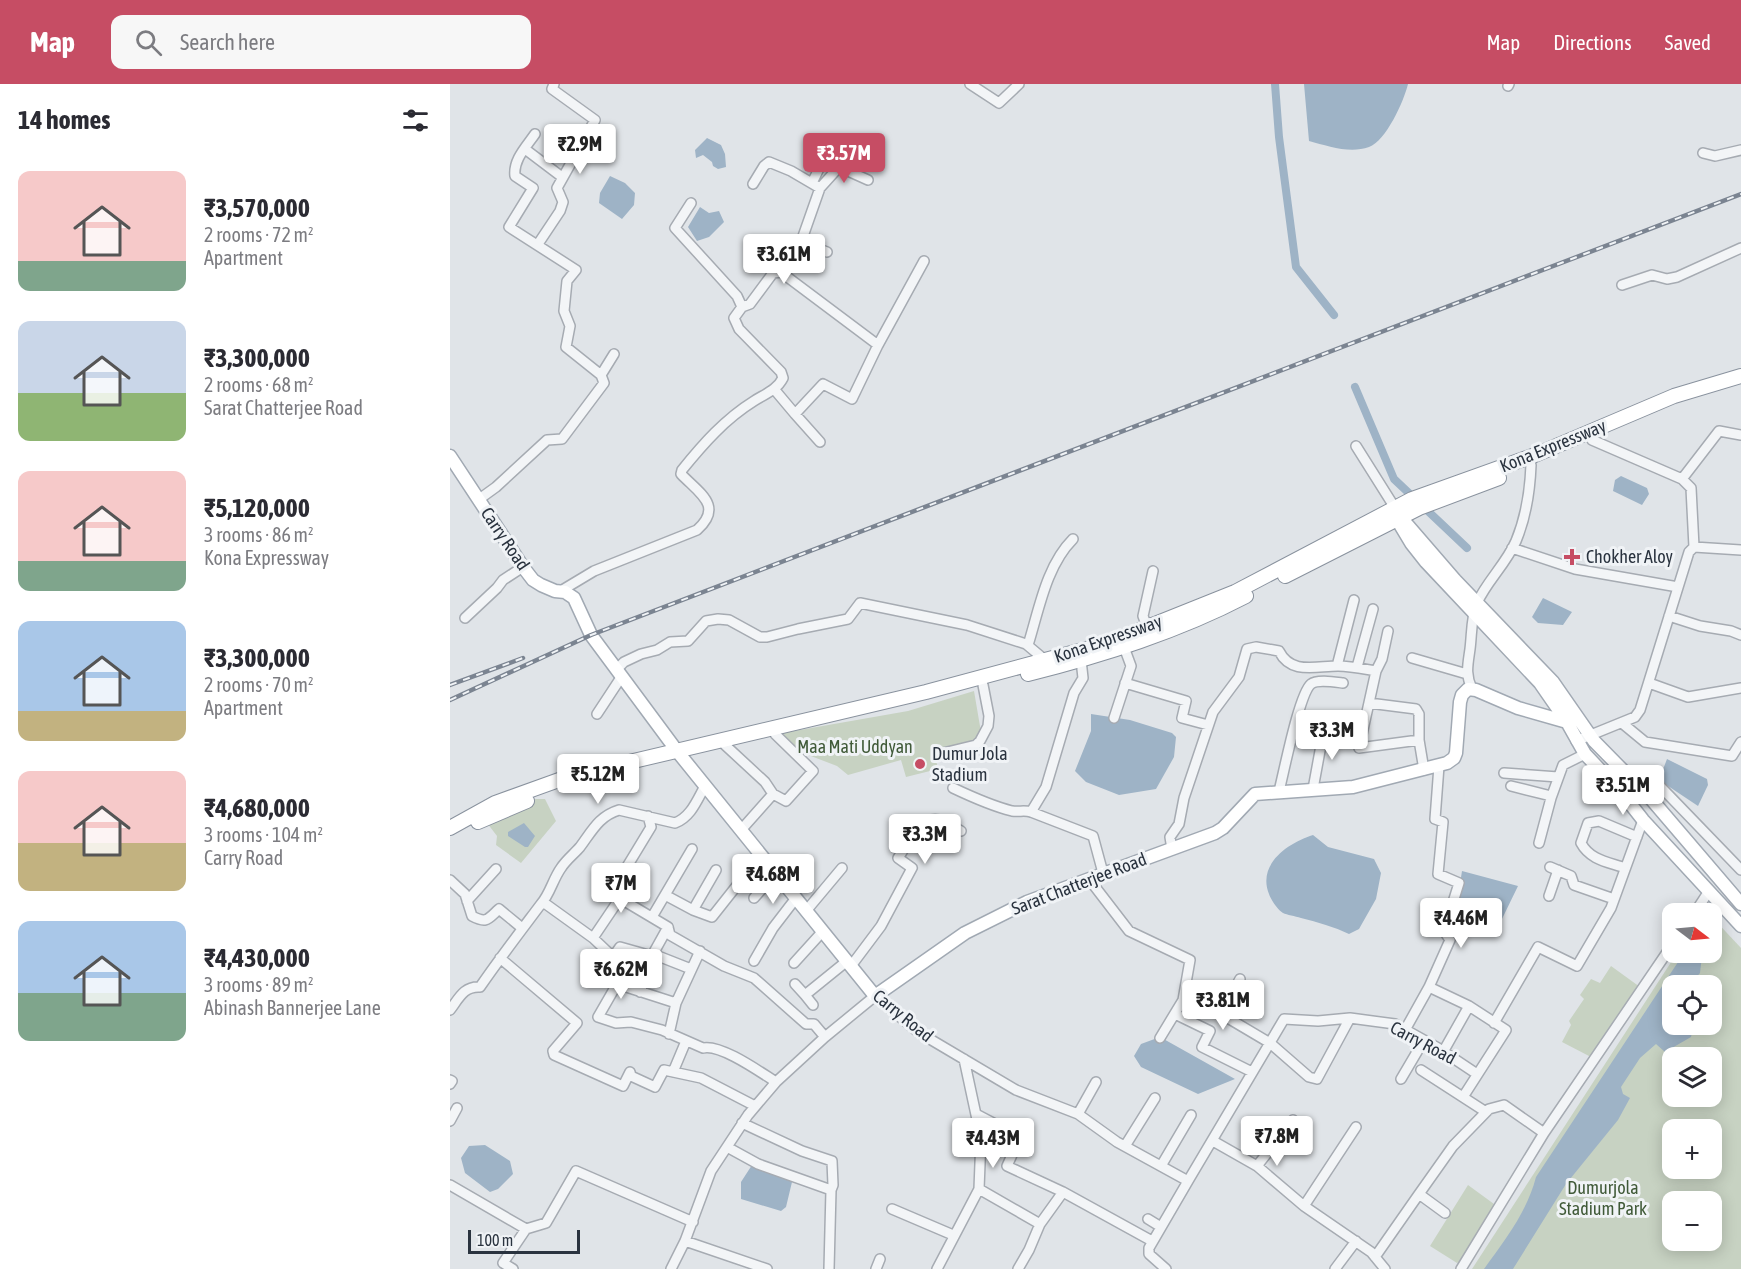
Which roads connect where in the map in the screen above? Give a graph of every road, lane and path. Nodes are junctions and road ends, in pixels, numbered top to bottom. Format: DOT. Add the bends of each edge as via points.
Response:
graph roads {
  1 [pos="554,84"];
  2 [pos="970,84"];
  3 [pos="1018,84"];
  4 [pos="535,134"];
  5 [pos="829,148"];
  6 [pos="525,149"];
  7 [pos="1741,150"];
  8 [pos="1703,153"];
  9 [pos="562,177"];
  10 [pos="868,180"];
  11 [pos="753,184"];
  12 [pos="816,185"];
  13 [pos="691,203"];
  14 [pos="801,242"];
  15 [pos="538,244"];
  16 [pos="1741,248"];
  17 [pos="827,252"];
  18 [pos="924,261"];
  19 [pos="783,272"];
  20 [pos="1622,285"];
  21 [pos="742,307"];
  22 [pos="878,345"];
  23 [pos="614,354"];
  24 [pos="601,375"];
  25 [pos="1741,376"];
  26 [pos="1741,384"];
  27 [pos="774,389"];
  28 [pos="795,414"];
  29 [pos="1741,435"];
  30 [pos="1592,440"];
  31 [pos="820,442"];
  32 [pos="1356,446"];
  33 [pos="450,456"];
  34 [pos="1531,465"];
  35 [pos="1682,479"];
  36 [pos="1436,496"];
  37 [pos="478,500"];
  38 [pos="1395,512"];
  39 [pos="1073,539"];
  40 [pos="1694,547"];
  41 [pos="1512,548"];
  42 [pos="1741,550"];
  43 [pos="523,567"];
  44 [pos="1153,571"];
  45 [pos="1678,587"];
  46 [pos="559,592"];
  47 [pos="1354,600"];
  48 [pos="1373,609"];
  49 [pos="1476,609"];
  50 [pos="1669,616"];
  51 [pos="465,618"];
  52 [pos="1147,627"];
  53 [pos="1388,631"];
  54 [pos="1741,635"];
  55 [pos="1028,645"];
  56 [pos="1124,647"];
  57 [pos="1412,658"];
  58 [pos="1045,660"];
  59 [pos="1081,660"];
  60 [pos="1337,666"];
  61 [pos="1357,668"];
  62 [pos="1376,671"];
  63 [pos="619,673"];
  64 [pos="1467,674"];
  65 [pos="1343,682"];
  66 [pos="1125,683"];
  67 [pos="1649,683"];
  68 [pos="983,686"];
  69 [pos="1741,688"];
  70 [pos="1472,689"];
  71 [pos="1369,703"];
  72 [pos="597,714"];
  73 [pos="1114,717"];
  74 [pos="1567,722"];
  75 [pos="1622,723"];
  76 [pos="1208,725"];
  77 [pos="1324,729"];
  78 [pos="775,734"];
  79 [pos="1590,735"];
  80 [pos="1419,740"];
  81 [pos="1576,741"];
  82 [pos="1741,742"];
  83 [pos="725,746"];
  84 [pos="943,753"];
  85 [pos="679,754"];
  86 [pos="1585,754"];
  87 [pos="1439,766"];
  88 [pos="1424,770"];
  89 [pos="1504,773"];
  90 [pos="1558,777"];
  91 [pos="1658,784"];
  92 [pos="705,786"];
  93 [pos="1511,786"];
  94 [pos="953,789"];
  95 [pos="1313,789"];
  96 [pos="1279,791"];
  97 [pos="773,794"];
  98 [pos="1551,796"];
  99 [pos="1031,812"];
  100 [pos="648,816"];
  101 [pos="1643,819"];
  102 [pos="450,828"];
  103 [pos="741,830"];
  104 [pos="961,831"];
  105 [pos="450,836"];
  106 [pos="1636,837"];
  107 [pos="1539,843"];
  108 [pos="692,849"];
  109 [pos="1172,849"];
  110 [pos="761,855"];
  111 [pos="842,868"];
  112 [pos="1625,868"];
  113 [pos="496,869"];
  114 [pos="716,870"];
  115 [pos="1741,870"];
  116 [pos="776,873"];
  117 [pos="1103,873"];
  118 [pos="1089,879"];
  119 [pos="450,880"];
  120 [pos="1709,891"];
  121 [pos="665,895"];
  122 [pos="1549,896"];
  123 [pos="754,897"];
  124 [pos="620,898"];
  125 [pos="795,898"];
  126 [pos="1614,899"];
  127 [pos="467,901"];
  128 [pos="543,902"];
  129 [pos="1701,903"];
  130 [pos="1741,904"];
  131 [pos="693,910"];
  132 [pos="806,911"];
  133 [pos="652,917"];
  134 [pos="1741,926"];
  135 [pos="668,927"];
  136 [pos="522,928"];
  137 [pos="823,932"];
  138 [pos="593,939"];
  139 [pos="700,951"];
  140 [pos="653,955"];
  141 [pos="613,957"];
  142 [pos="500,958"];
  143 [pos="1662,960"];
  144 [pos="754,961"];
  145 [pos="794,963"];
  146 [pos="849,964"];
  147 [pos="691,969"];
  148 [pos="1240,979"];
  149 [pos="617,984"];
  150 [pos="795,984"];
  151 [pos="1429,987"];
  152 [pos="640,992"];
  153 [pos="805,996"];
  154 [pos="874,996"];
  155 [pos="676,1003"];
  156 [pos="813,1005"];
  157 [pos="1469,1006"];
  158 [pos="450,1010"];
  159 [pos="1175,1014"];
  160 [pos="1350,1018"];
  161 [pos="1494,1023"];
  162 [pos="1405,1030"];
  163 [pos="669,1034"];
  164 [pos="825,1037"];
  165 [pos="1160,1038"];
  166 [pos="1424,1040"];
  167 [pos="686,1041"];
  168 [pos="1270,1043"];
  169 [pos="1443,1052"];
  170 [pos="964,1059"];
  171 [pos="1421,1070"];
  172 [pos="674,1072"];
  173 [pos="1252,1072"];
  174 [pos="1477,1074"];
  175 [pos="1401,1079"];
  176 [pos="450,1080"];
  177 [pos="776,1082"];
  178 [pos="1096,1082"];
  179 [pos="450,1084"];
  180 [pos="1463,1097"];
  181 [pos="1155,1098"];
  182 [pos="755,1106"];
  183 [pos="458,1108"];
  184 [pos="1486,1112"];
  185 [pos="976,1114"];
  186 [pos="1078,1114"];
  187 [pos="1191,1115"];
  188 [pos="1293,1120"];
  189 [pos="450,1122"];
  190 [pos="742,1123"];
  191 [pos="1356,1127"];
  192 [pos="1544,1133"];
  193 [pos="1213,1141"];
  194 [pos="1125,1146"];
  195 [pos="727,1147"];
  196 [pos="1161,1166"];
  197 [pos="1257,1166"];
  198 [pos="1188,1181"];
  199 [pos="450,1185"];
  200 [pos="979,1189"];
  201 [pos="831,1190"];
  202 [pos="1063,1192"];
  203 [pos="1419,1194"];
  204 [pos="1304,1206"];
  205 [pos="892,1209"];
  206 [pos="1445,1213"];
  207 [pos="1148,1219"];
  208 [pos="693,1222"];
  209 [pos="1040,1224"];
  210 [pos="1161,1227"];
  211 [pos="526,1229"];
  212 [pos="953,1235"];
  213 [pos="685,1241"];
  214 [pos="1152,1241"];
  215 [pos="1356,1241"];
  216 [pos="1375,1257"];
  217 [pos="880,1259"];
  218 [pos="502,1266"];
  219 [pos="513,1269"];
  220 [pos="671,1269"];
  221 [pos="767,1269"];
  222 [pos="829,1269"];
  223 [pos="876,1269"];
  224 [pos="937,1269"];
  225 [pos="1018,1269"];
  226 [pos="1166,1269"];
  227 [pos="1335,1269"];
  228 [pos="1385,1269"];
  229 [pos="1461,1269"];
  1 -- 9 [label="street" via="552,89 596,120"];
  2 -- 3 [label="street" via="999,103"];
  4 -- 6 [label="street"];
  5 -- 12 [label="street"];
  6 -- 9 [label="street"];
  6 -- 15 [label="street" via="514,164 515,176 533,188 509,227"];
  7 -- 8 [label="street" via="1716,156"];
  9 -- 15 [label="street" via="557,188 563,202 560,211"];
  10 -- 12 [label="street" via="839,167"];
  11 -- 12 [label="street" via="769,162"];
  12 -- 14 [label="street"];
  13 -- 21 [label="street" via="675,228 737,296"];
  14 -- 17 [label="street"];
  14 -- 19 [label="street"];
  15 -- 24 [label="street" via="576,270 567,281 564,311 570,326 566,346"];
  16 -- 20 [label="street" via="1677,277 1652,275"];
  18 -- 22 [label="street"];
  19 -- 21 [label="street" via="773,273 750,304"];
  19 -- 22 [label="street"];
  21 -- 27 [label="street" via="734,318 739,329 781,372 783,378"];
  22 -- 28 [label="street" via="854,398 823,384"];
  23 -- 24 [label="street"];
  24 -- 37 [label="street" via="604,383 562,439 547,440"];
  25 -- 36 [label="highway, Kona Expressway" via="1674,396"];
  26 -- 30 [label="highway, Kona Expressway" via="1693,397"];
  27 -- 28 [label="street"];
  27 -- 46 [label="street" via="723,424 682,470 681,474 709,503 711,510 704,524 594,571"];
  28 -- 31 [label="street"];
  29 -- 35 [label="street" via="1719,431"];
  30 -- 34 [label="highway, Kona Expressway"];
  30 -- 35 [label="street"];
  32 -- 38 [label="street"];
  33 -- 37 [label="main road, Carry Road"];
  34 -- 36 [label="highway, Kona Expressway"];
  34 -- 41 [label="street" via="1524,516"];
  35 -- 40 [label="street" via="1691,488"];
  36 -- 38 [label="highway, Kona Expressway"];
  37 -- 43 [label="main road, Carry Road"];
  38 -- 49 [label="main road"];
  38 -- 52 [label="highway, Kona Expressway" via="1235,592"];
  38 -- 56 [label="highway, Kona Expressway" via="1211,614"];
  39 -- 55 [label="street" via="1061,551 1049,579"];
  40 -- 42 [label="street"];
  40 -- 45 [label="street"];
  41 -- 45 [label="street" via="1592,573"];
  41 -- 49 [label="street"];
  43 -- 46 [label="main road, Carry Road" via="533,580"];
  43 -- 51 [label="street" via="503,580"];
  44 -- 52 [label="street" via="1143,615"];
  45 -- 50 [label="street"];
  46 -- 63 [label="main road, Carry Road" via="574,598 591,635"];
  47 -- 60 [label="street"];
  48 -- 61 [label="street"];
  49 -- 64 [label="street"];
  49 -- 74 [label="main road" via="1540,683"];
  49 -- 79 [label="main road" via="1552,682"];
  50 -- 54 [label="street"];
  50 -- 67 [label="street"];
  52 -- 58 [label="highway, Kona Expressway" via="1105,644"];
  53 -- 62 [label="street"];
  55 -- 58 [label="street"];
  55 -- 63 [label="street" via="968,625 860,603 848,619 767,637 729,620 706,621 688,641 670,642 641,654 624,662"];
  56 -- 59 [label="highway, Kona Expressway"];
  56 -- 66 [label="street" via="1131,666"];
  57 -- 64 [label="street"];
  58 -- 85 [label="highway, Kona Expressway"];
  59 -- 68 [label="highway, Kona Expressway"];
  59 -- 99 [label="street" via="1083,678 1074,693 1046,788"];
  60 -- 61 [label="street"];
  60 -- 76 [label="street" via="1299,667 1283,659 1279,651 1247,649 1239,677"];
  61 -- 62 [label="street"];
  62 -- 71 [label="street"];
  63 -- 72 [label="street"];
  63 -- 85 [label="main road, Carry Road"];
  64 -- 70 [label="street"];
  65 -- 96 [label="street" via="1309,685 1301,702"];
  66 -- 73 [label="street"];
  66 -- 76 [label="street" via="1186,701 1182,718"];
  67 -- 69 [label="street" via="1688,697"];
  67 -- 75 [label="street" via="1640,710"];
  68 -- 78 [label="highway, Kona Expressway"];
  68 -- 84 [label="street" via="989,716 980,741"];
  70 -- 74 [label="main road"];
  70 -- 87 [label="main road" via="1465,692 1460,702 1454,758"];
  71 -- 80 [label="street" via="1419,711"];
  71 -- 80 [label="street" via="1359,748"];
  74 -- 81 [label="main road"];
  75 -- 79 [label="street"];
  75 -- 82 [label="street" via="1646,742 1732,756"];
  76 -- 109 [label="street" via="1179,824 1170,837"];
  77 -- 95 [label="street"];
  78 -- 83 [label="highway, Kona Expressway"];
  78 -- 97 [label="street" via="813,771 786,801"];
  79 -- 81 [label="street"];
  79 -- 130 [label="main road"];
  80 -- 88 [label="street"];
  81 -- 86 [label="main road"];
  83 -- 85 [label="highway, Kona Expressway"];
  83 -- 97 [label="street"];
  85 -- 92 [label="main road, Carry Road"];
  85 -- 102 [label="highway, Kona Expressway" via="570,776 495,803"];
  85 -- 105 [label="highway, Kona Expressway" via="561,788"];
  86 -- 90 [label="street" via="1564,763"];
  86 -- 101 [label="main road"];
  87 -- 88 [label="main road, Sarat Chatterjee Road"];
  87 -- 151 [label="street" via="1435,819 1443,822 1438,874 1459,882 1444,931 1450,940"];
  88 -- 95 [label="main road, Sarat Chatterjee Road" via="1353,787"];
  89 -- 90 [label="street"];
  90 -- 98 [label="street"];
  91 -- 115 [label="street"];
  92 -- 100 [label="street" via="683,820 675,823"];
  92 -- 103 [label="main road, Carry Road"];
  93 -- 98 [label="street"];
  94 -- 99 [label="street" via="1016,812"];
  95 -- 96 [label="main road, Sarat Chatterjee Road"];
  96 -- 109 [label="main road, Sarat Chatterjee Road" via="1255,794 1223,828"];
  97 -- 103 [label="street"];
  98 -- 107 [label="street"];
  99 -- 117 [label="street" via="1093,836"];
  100 -- 124 [label="street" via="651,827 611,893"];
  100 -- 128 [label="street" via="619,810 600,820 562,866"];
  101 -- 106 [label="street"];
  101 -- 120 [label="main road"];
  103 -- 110 [label="main road, Carry Road"];
  104 -- 146 [label="street" via="940,819 921,824 898,858 912,868 881,926"];
  106 -- 112 [label="street"];
  106 -- 112 [label="street" via="1599,821 1588,823 1581,843 1585,851"];
  108 -- 121 [label="street"];
  109 -- 117 [label="main road, Sarat Chatterjee Road"];
  110 -- 116 [label="main road, Carry Road"];
  110 -- 131 [label="street" via="712,917"];
  111 -- 132 [label="street"];
  112 -- 126 [label="street"];
  113 -- 127 [label="street"];
  114 -- 131 [label="street"];
  116 -- 123 [label="street"];
  116 -- 125 [label="main road, Carry Road"];
  117 -- 118 [label="main road, Sarat Chatterjee Road"];
  118 -- 154 [label="main road, Sarat Chatterjee Road" via="1027,902 965,933"];
  118 -- 159 [label="street" via="1129,931 1190,960 1183,1000"];
  119 -- 127 [label="street"];
  120 -- 129 [label="street"];
  120 -- 134 [label="main road"];
  121 -- 131 [label="street"];
  121 -- 133 [label="street"];
  122 -- 126 [label="street" via="1554,869 1571,876 1574,885"];
  124 -- 133 [label="street"];
  124 -- 138 [label="street"];
  125 -- 132 [label="main road, Carry Road"];
  125 -- 144 [label="street"];
  126 -- 161 [label="street" via="1577,966 1538,947"];
  127 -- 136 [label="street" via="472,916 489,919 499,909"];
  128 -- 136 [label="street"];
  128 -- 138 [label="street"];
  132 -- 137 [label="main road, Carry Road"];
  133 -- 135 [label="street"];
  135 -- 139 [label="street" via="670,935"];
  135 -- 140 [label="street"];
  136 -- 142 [label="street"];
  137 -- 145 [label="street"];
  137 -- 146 [label="main road, Carry Road"];
  138 -- 141 [label="street"];
  139 -- 147 [label="street"];
  139 -- 164 [label="street" via="737,973 754,978"];
  140 -- 141 [label="street" via="620,947"];
  140 -- 147 [label="street"];
  140 -- 152 [label="street"];
  141 -- 149 [label="street" via="603,975"];
  142 -- 158 [label="street" via="480,987 465,990"];
  142 -- 172 [label="street" via="577,1023 553,1051 554,1055 623,1086 630,1072 655,1087 664,1070"];
  143 -- 192 [label="street"];
  146 -- 153 [label="street"];
  146 -- 154 [label="main road, Carry Road"];
  147 -- 155 [label="street"];
  148 -- 168 [label="street" via="1221,1014"];
  149 -- 152 [label="street"];
  149 -- 163 [label="street" via="597,1017"];
  150 -- 153 [label="street"];
  151 -- 157 [label="street"];
  151 -- 162 [label="street"];
  152 -- 155 [label="street"];
  153 -- 156 [label="street"];
  154 -- 164 [label="street, Sarat Chatterjee Road"];
  154 -- 170 [label="street, Carry Road" via="918,1032"];
  155 -- 163 [label="street"];
  157 -- 161 [label="street"];
  157 -- 169 [label="street"];
  159 -- 165 [label="street"];
  159 -- 173 [label="street" via="1209,1031 1202,1047"];
  160 -- 162 [label="street, Carry Road" via="1395,1024"];
  160 -- 168 [label="street, Carry Road" via="1287,1018"];
  160 -- 168 [label="street" via="1317,1079 1309,1077"];
  161 -- 174 [label="street" via="1506,1030"];
  162 -- 166 [label="street, Carry Road"];
  163 -- 167 [label="street"];
  164 -- 177 [label="street, Sarat Chatterjee Road"];
  166 -- 169 [label="street, Carry Road"];
  166 -- 175 [label="street"];
  167 -- 172 [label="street"];
  167 -- 177 [label="street" via="739,1059"];
  168 -- 173 [label="street, Carry Road"];
  169 -- 174 [label="street, Carry Road"];
  170 -- 185 [label="street"];
  170 -- 186 [label="street, Carry Road" via="1016,1090"];
  171 -- 180 [label="street"];
  172 -- 182 [label="street" via="701,1078"];
  173 -- 193 [label="street, Carry Road"];
  174 -- 180 [label="street"];
  176 -- 179 [label="street"];
  177 -- 182 [label="street, Sarat Chatterjee Road"];
  178 -- 186 [label="street"];
  180 -- 184 [label="street"];
  181 -- 194 [label="street"];
  182 -- 190 [label="street, Sarat Chatterjee Road"];
  183 -- 189 [label="street"];
  184 -- 192 [label="street" via="1504,1105"];
  184 -- 203 [label="street" via="1453,1146"];
  185 -- 200 [label="street" via="981,1138"];
  185 -- 202 [label="street" via="1020,1137 1007,1166"];
  186 -- 194 [label="street, Carry Road"];
  187 -- 196 [label="street"];
  188 -- 197 [label="street"];
  190 -- 195 [label="street, Sarat Chatterjee Road"];
  190 -- 201 [label="street" via="832,1161"];
  191 -- 204 [label="street"];
  192 -- 229 [label="street"];
  193 -- 197 [label="street"];
  193 -- 198 [label="street, Carry Road"];
  194 -- 196 [label="street, Carry Road"];
  195 -- 201 [label="street" via="758,1164"];
  195 -- 208 [label="street, Sarat Chatterjee Road" via="711,1171"];
  196 -- 198 [label="street, Carry Road"];
  197 -- 204 [label="street"];
  198 -- 210 [label="street"];
  199 -- 211 [label="street"];
  200 -- 209 [label="street"];
  200 -- 212 [label="street"];
  201 -- 222 [label="street"];
  202 -- 209 [label="street"];
  202 -- 214 [label="street"];
  203 -- 206 [label="street"];
  203 -- 216 [label="street"];
  204 -- 215 [label="street"];
  205 -- 212 [label="street"];
  207 -- 210 [label="street"];
  208 -- 211 [label="street" via="576,1171 546,1223"];
  208 -- 213 [label="street, Sarat Chatterjee Road"];
  209 -- 225 [label="street"];
  210 -- 214 [label="street"];
  211 -- 218 [label="street"];
  212 -- 224 [label="street"];
  213 -- 220 [label="street, Sarat Chatterjee Road"];
  213 -- 221 [label="street"];
  214 -- 226 [label="street" via="1149,1254"];
  215 -- 216 [label="street"];
  215 -- 227 [label="street"];
  216 -- 228 [label="street"];
  217 -- 223 [label="street"];
  218 -- 219 [label="street"];
}
